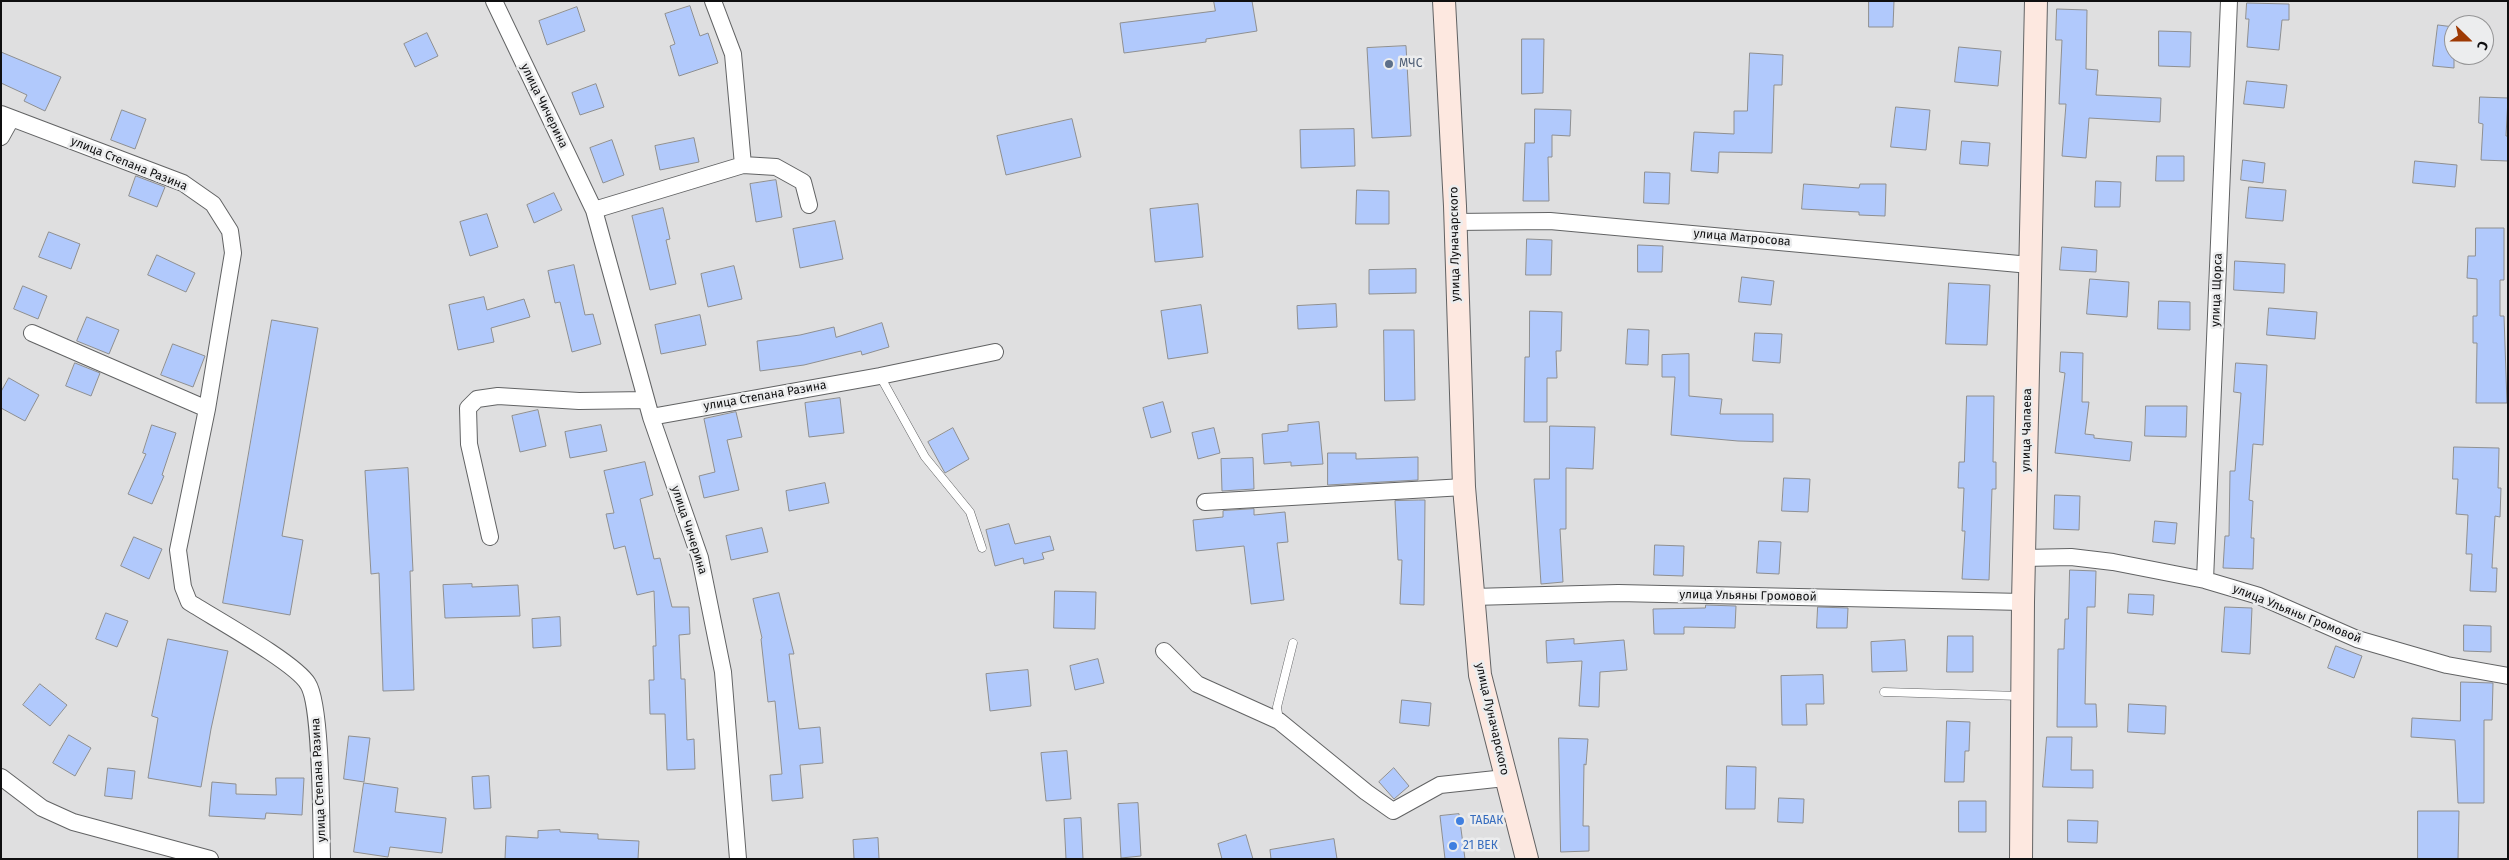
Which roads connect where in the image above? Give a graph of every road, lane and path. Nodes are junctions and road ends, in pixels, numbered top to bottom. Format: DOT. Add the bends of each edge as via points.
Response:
graph roads {
  1 [pos="494,1"];
  2 [pos="713,1"];
  3 [pos="1444,1"];
  4 [pos="2036,1"];
  5 [pos="2229,1"];
  6 [pos="6,116"];
  7 [pos="1,137"];
  8 [pos="743,165"];
  9 [pos="809,205"];
  10 [pos="594,210"];
  11 [pos="1454,222"];
  12 [pos="2030,264"];
  13 [pos="32,333"];
  14 [pos="995,352"];
  15 [pos="880,376"];
  16 [pos="646,400"];
  17 [pos="207,409"];
  18 [pos="651,417"];
  19 [pos="1464,487"];
  20 [pos="1205,502"];
  21 [pos="490,537"];
  22 [pos="982,548"];
  23 [pos="2024,558"];
  24 [pos="2205,580"];
  25 [pos="1473,597"];
  26 [pos="2023,602"];
  27 [pos="1293,643"];
  28 [pos="1164,651"];
  29 [pos="2508,676"];
  30 [pos="1884,692"];
  31 [pos="2022,696"];
  32 [pos="1279,721"];
  33 [pos="1,777"];
  34 [pos="1505,778"];
  35 [pos="210,859"];
  36 [pos="322,859"];
  37 [pos="738,859"];
  38 [pos="1527,859"];
  39 [pos="2021,859"];
  1 -- 10 [label="street, улица Чичерина"];
  2 -- 8 [label="street" via="733,54"];
  3 -- 11 [label="main road, улица Луначарского"];
  4 -- 12 [label="main road, улица Чапаева"];
  5 -- 24 [label="street, улица Щорса"];
  6 -- 7 [label="street, улица Степана Разина"];
  6 -- 17 [label="street, улица Степана Разина" via="183,183 213,204 230,231 233,253"];
  8 -- 9 [label="street" via="776,167 803,182"];
  8 -- 10 [label="street"];
  10 -- 16 [label="street, улица Чичерина"];
  11 -- 12 [label="street, улица Матросова" via="1550,221"];
  11 -- 19 [label="main road, улица Луначарского"];
  12 -- 23 [label="main road, улица Чапаева"];
  13 -- 17 [label="street"];
  14 -- 15 [label="street, улица Степана Разина"];
  15 -- 18 [label="street, улица Степана Разина"];
  15 -- 22 [label="lane" via="925,457 970,512"];
  16 -- 18 [label="street, улица Чичерина"];
  16 -- 21 [label="street" via="579,401 498,396 477,399 468,408 469,444"];
  17 -- 36 [label="street, улица Степана Разина" via="178,550 183,587 189,602 288,665 308,684 316,712"];
  18 -- 37 [label="street, улица Чичерина" via="700,558 720,653"];
  19 -- 20 [label="street"];
  19 -- 25 [label="main road, улица Луначарского"];
  23 -- 24 [label="street, улица Ульяны Громовой" via="2071,557 2114,562"];
  23 -- 26 [label="main road, улица Чапаева"];
  24 -- 29 [label="street, улица Ульяны Громовой" via="2260,596 2357,639 2447,665"];
  25 -- 26 [label="street, улица Ульяны Громовой" via="1618,593"];
  25 -- 34 [label="main road, улица Луначарского" via="1480,675"];
  26 -- 31 [label="main road, улица Чапаева"];
  27 -- 32 [label="lane" via="1277,707"];
  28 -- 32 [label="street" via="1197,684"];
  30 -- 31 [label="lane"];
  31 -- 39 [label="main road, улица Чапаева"];
  32 -- 34 [label="street" via="1393,810 1440,785"];
  33 -- 35 [label="street" via="42,808 73,822"];
  34 -- 38 [label="main road, улица Луначарского"];
}
